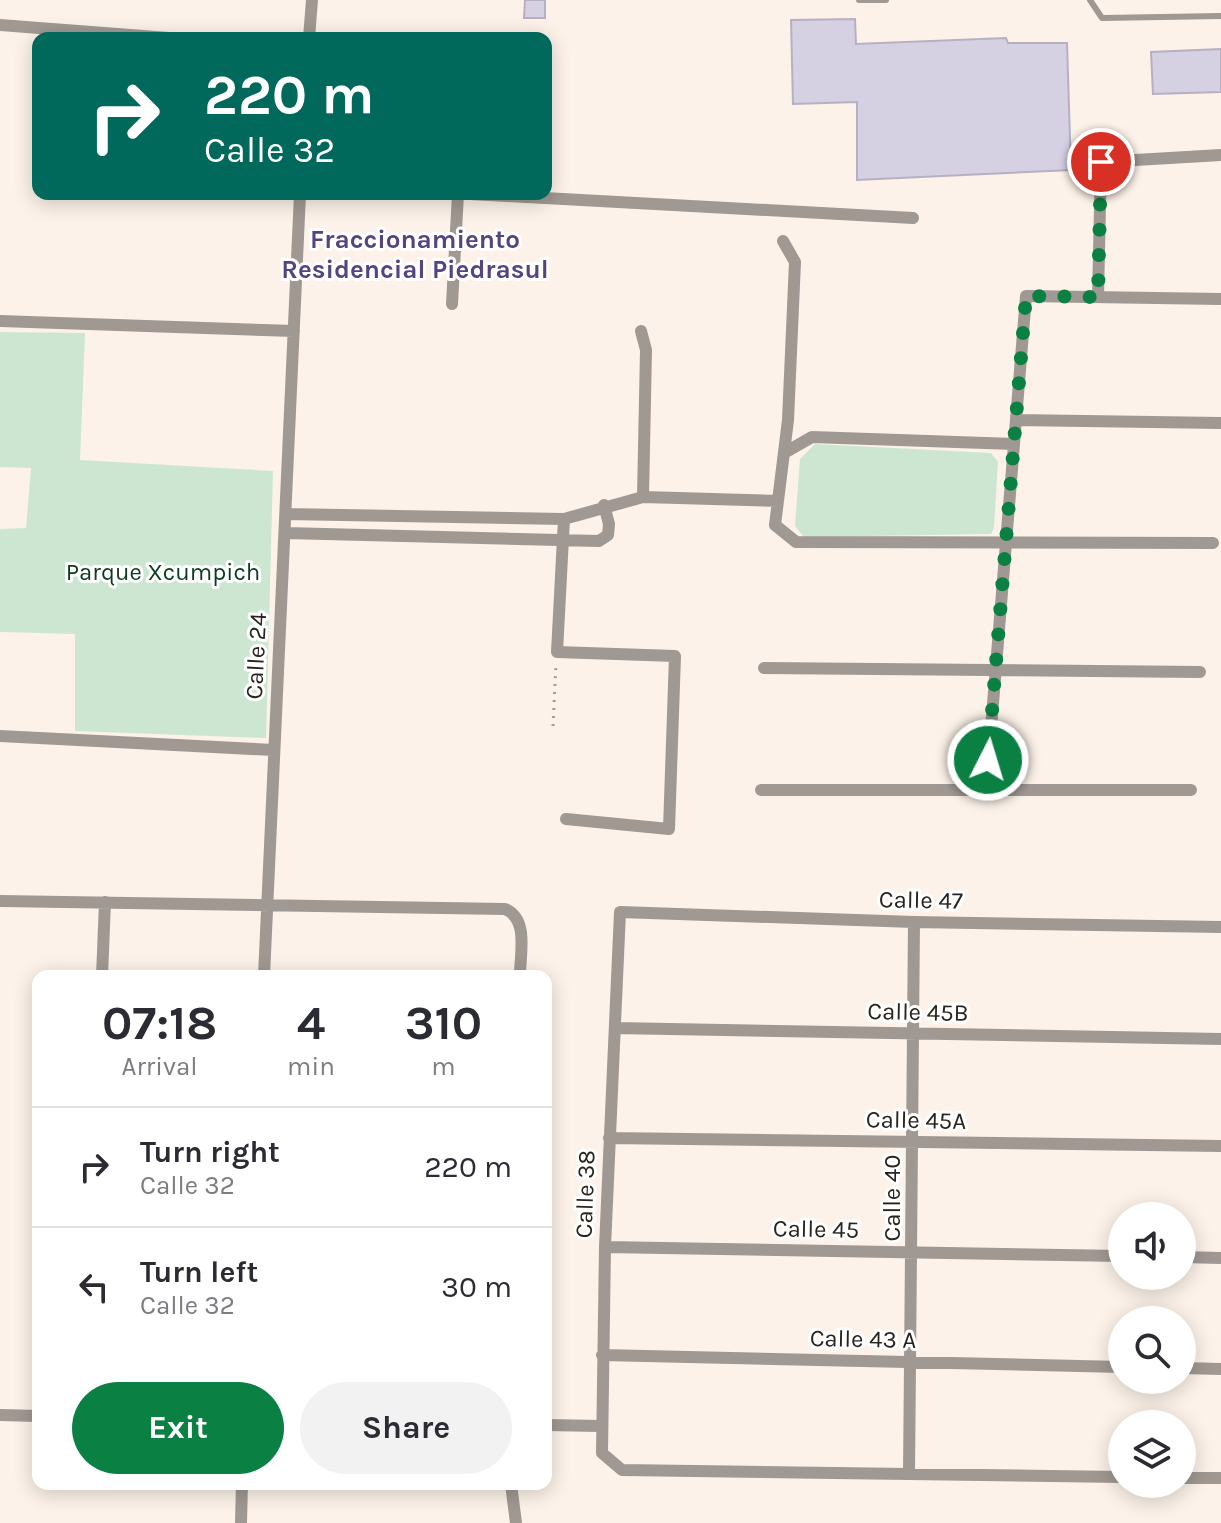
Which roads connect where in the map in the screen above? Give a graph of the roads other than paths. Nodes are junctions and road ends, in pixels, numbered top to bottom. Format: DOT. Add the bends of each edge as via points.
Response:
graph roads {
  1 [pos="312,0"];
  2 [pos="886,0"];
  3 [pos="859,1"];
  4 [pos="1094,3"];
  5 [pos="1221,16"];
  6 [pos="0,25"];
  7 [pos="91,32"];
  8 [pos="309,32"];
  9 [pos="1221,155"];
  10 [pos="552,198"];
  11 [pos="300,200"];
  12 [pos="458,200"];
  13 [pos="913,218"];
  14 [pos="783,241"];
  15 [pos="1098,297"];
  16 [pos="1221,299"];
  17 [pos="452,304"];
  18 [pos="0,321"];
  19 [pos="294,331"];
  20 [pos="641,331"];
  21 [pos="1016,420"];
  22 [pos="1221,423"];
  23 [pos="1014,444"];
  24 [pos="784,453"];
  25 [pos="643,497"];
  26 [pos="778,501"];
  27 [pos="604,505"];
  28 [pos="286,514"];
  29 [pos="564,519"];
  30 [pos="286,533"];
  31 [pos="563,539"];
  32 [pos="1006,542"];
  33 [pos="1213,543"];
  34 [pos="764,668"];
  35 [pos="996,670"];
  36 [pos="1200,672"];
  37 [pos="0,736"];
  38 [pos="273,750"];
  39 [pos="761,790"];
  40 [pos="986,790"];
  41 [pos="1191,790"];
  42 [pos="566,819"];
  43 [pos="0,901"];
  44 [pos="105,902"];
  45 [pos="267,904"];
  46 [pos="620,912"];
  47 [pos="914,922"];
  48 [pos="1221,927"];
  49 [pos="102,970"];
  50 [pos="264,970"];
  51 [pos="520,970"];
  52 [pos="615,1028"];
  53 [pos="913,1034"];
  54 [pos="1221,1039"];
  55 [pos="609,1138"];
  56 [pos="914,1143"];
  57 [pos="1221,1146"];
  58 [pos="605,1247"];
  59 [pos="913,1253"];
  60 [pos="1108,1256"];
  61 [pos="1196,1257"];
  62 [pos="1221,1258"];
  63 [pos="602,1355"];
  64 [pos="910,1363"];
  65 [pos="1108,1367"];
  66 [pos="1196,1368"];
  67 [pos="1221,1369"];
  68 [pos="0,1415"];
  69 [pos="32,1416"];
  70 [pos="552,1425"];
  71 [pos="600,1426"];
  72 [pos="909,1474"];
  73 [pos="1108,1477"];
  74 [pos="1196,1478"];
  75 [pos="1221,1478"];
  76 [pos="242,1490"];
  77 [pos="512,1490"];
  78 [pos="241,1523"];
  79 [pos="516,1523"];
  1 -- 8 [label="street"];
  2 -- 3 [label="lane"];
  4 -- 5 [label="lane" via="1102,18"];
  6 -- 7 [label="street"];
  9 -- 15 [label="street" via="1101,162"];
  10 -- 13 [label="street"];
  11 -- 19 [label="street, Calle 24"];
  12 -- 17 [label="street"];
  14 -- 24 [label="street" via="795,262"];
  15 -- 16 [label="street"];
  15 -- 21 [label="street" via="1026,296"];
  18 -- 19 [label="street"];
  19 -- 28 [label="street, Calle 24"];
  20 -- 25 [label="street" via="646,350"];
  21 -- 22 [label="street"];
  21 -- 23 [label="street"];
  23 -- 24 [label="street" via="812,437"];
  23 -- 32 [label="street"];
  24 -- 26 [label="street"];
  25 -- 26 [label="street"];
  25 -- 27 [label="street"];
  26 -- 32 [label="street" via="775,525 796,542"];
  27 -- 29 [label="street"];
  27 -- 31 [label="street" via="608,535 599,541"];
  28 -- 29 [label="street"];
  28 -- 30 [label="street, Calle 24"];
  29 -- 31 [label="street"];
  30 -- 31 [label="street"];
  30 -- 38 [label="street, Calle 24"];
  31 -- 42 [label="street" via="557,652 675,656 669,829"];
  32 -- 33 [label="street"];
  32 -- 35 [label="street"];
  34 -- 35 [label="street"];
  35 -- 36 [label="street"];
  35 -- 40 [label="street"];
  37 -- 38 [label="street"];
  38 -- 45 [label="street, Calle 24"];
  39 -- 40 [label="street"];
  40 -- 41 [label="street"];
  43 -- 44 [label="street"];
  44 -- 45 [label="street"];
  44 -- 49 [label="street"];
  45 -- 50 [label="street, Calle 24"];
  45 -- 51 [label="street" via="505,909 521,922"];
  46 -- 47 [label="street, Calle 47"];
  46 -- 52 [label="street, Calle 38"];
  47 -- 48 [label="street, Calle 47"];
  47 -- 53 [label="street, Calle 40"];
  52 -- 53 [label="street, Calle 45B"];
  52 -- 55 [label="street, Calle 38"];
  53 -- 54 [label="street, Calle 45B"];
  53 -- 56 [label="street, Calle 40"];
  55 -- 56 [label="street, Calle 45A"];
  55 -- 58 [label="street, Calle 38"];
  56 -- 57 [label="street, Calle 45A"];
  56 -- 59 [label="street, Calle 40"];
  58 -- 59 [label="street, Calle 45"];
  58 -- 63 [label="street, Calle 38"];
  59 -- 60 [label="street, Calle 45"];
  59 -- 64 [label="street, Calle 40"];
  61 -- 62 [label="street"];
  63 -- 64 [label="street, Calle 43 A"];
  63 -- 71 [label="street, Calle 38"];
  64 -- 65 [label="street, Calle 43 A"];
  64 -- 72 [label="street, Calle 40"];
  66 -- 67 [label="street"];
  68 -- 69 [label="street"];
  70 -- 71 [label="street"];
  71 -- 72 [label="street, Calle 38" via="602,1453 622,1470"];
  72 -- 73 [label="street"];
  74 -- 75 [label="street"];
  76 -- 78 [label="street"];
  77 -- 79 [label="street"];
}
